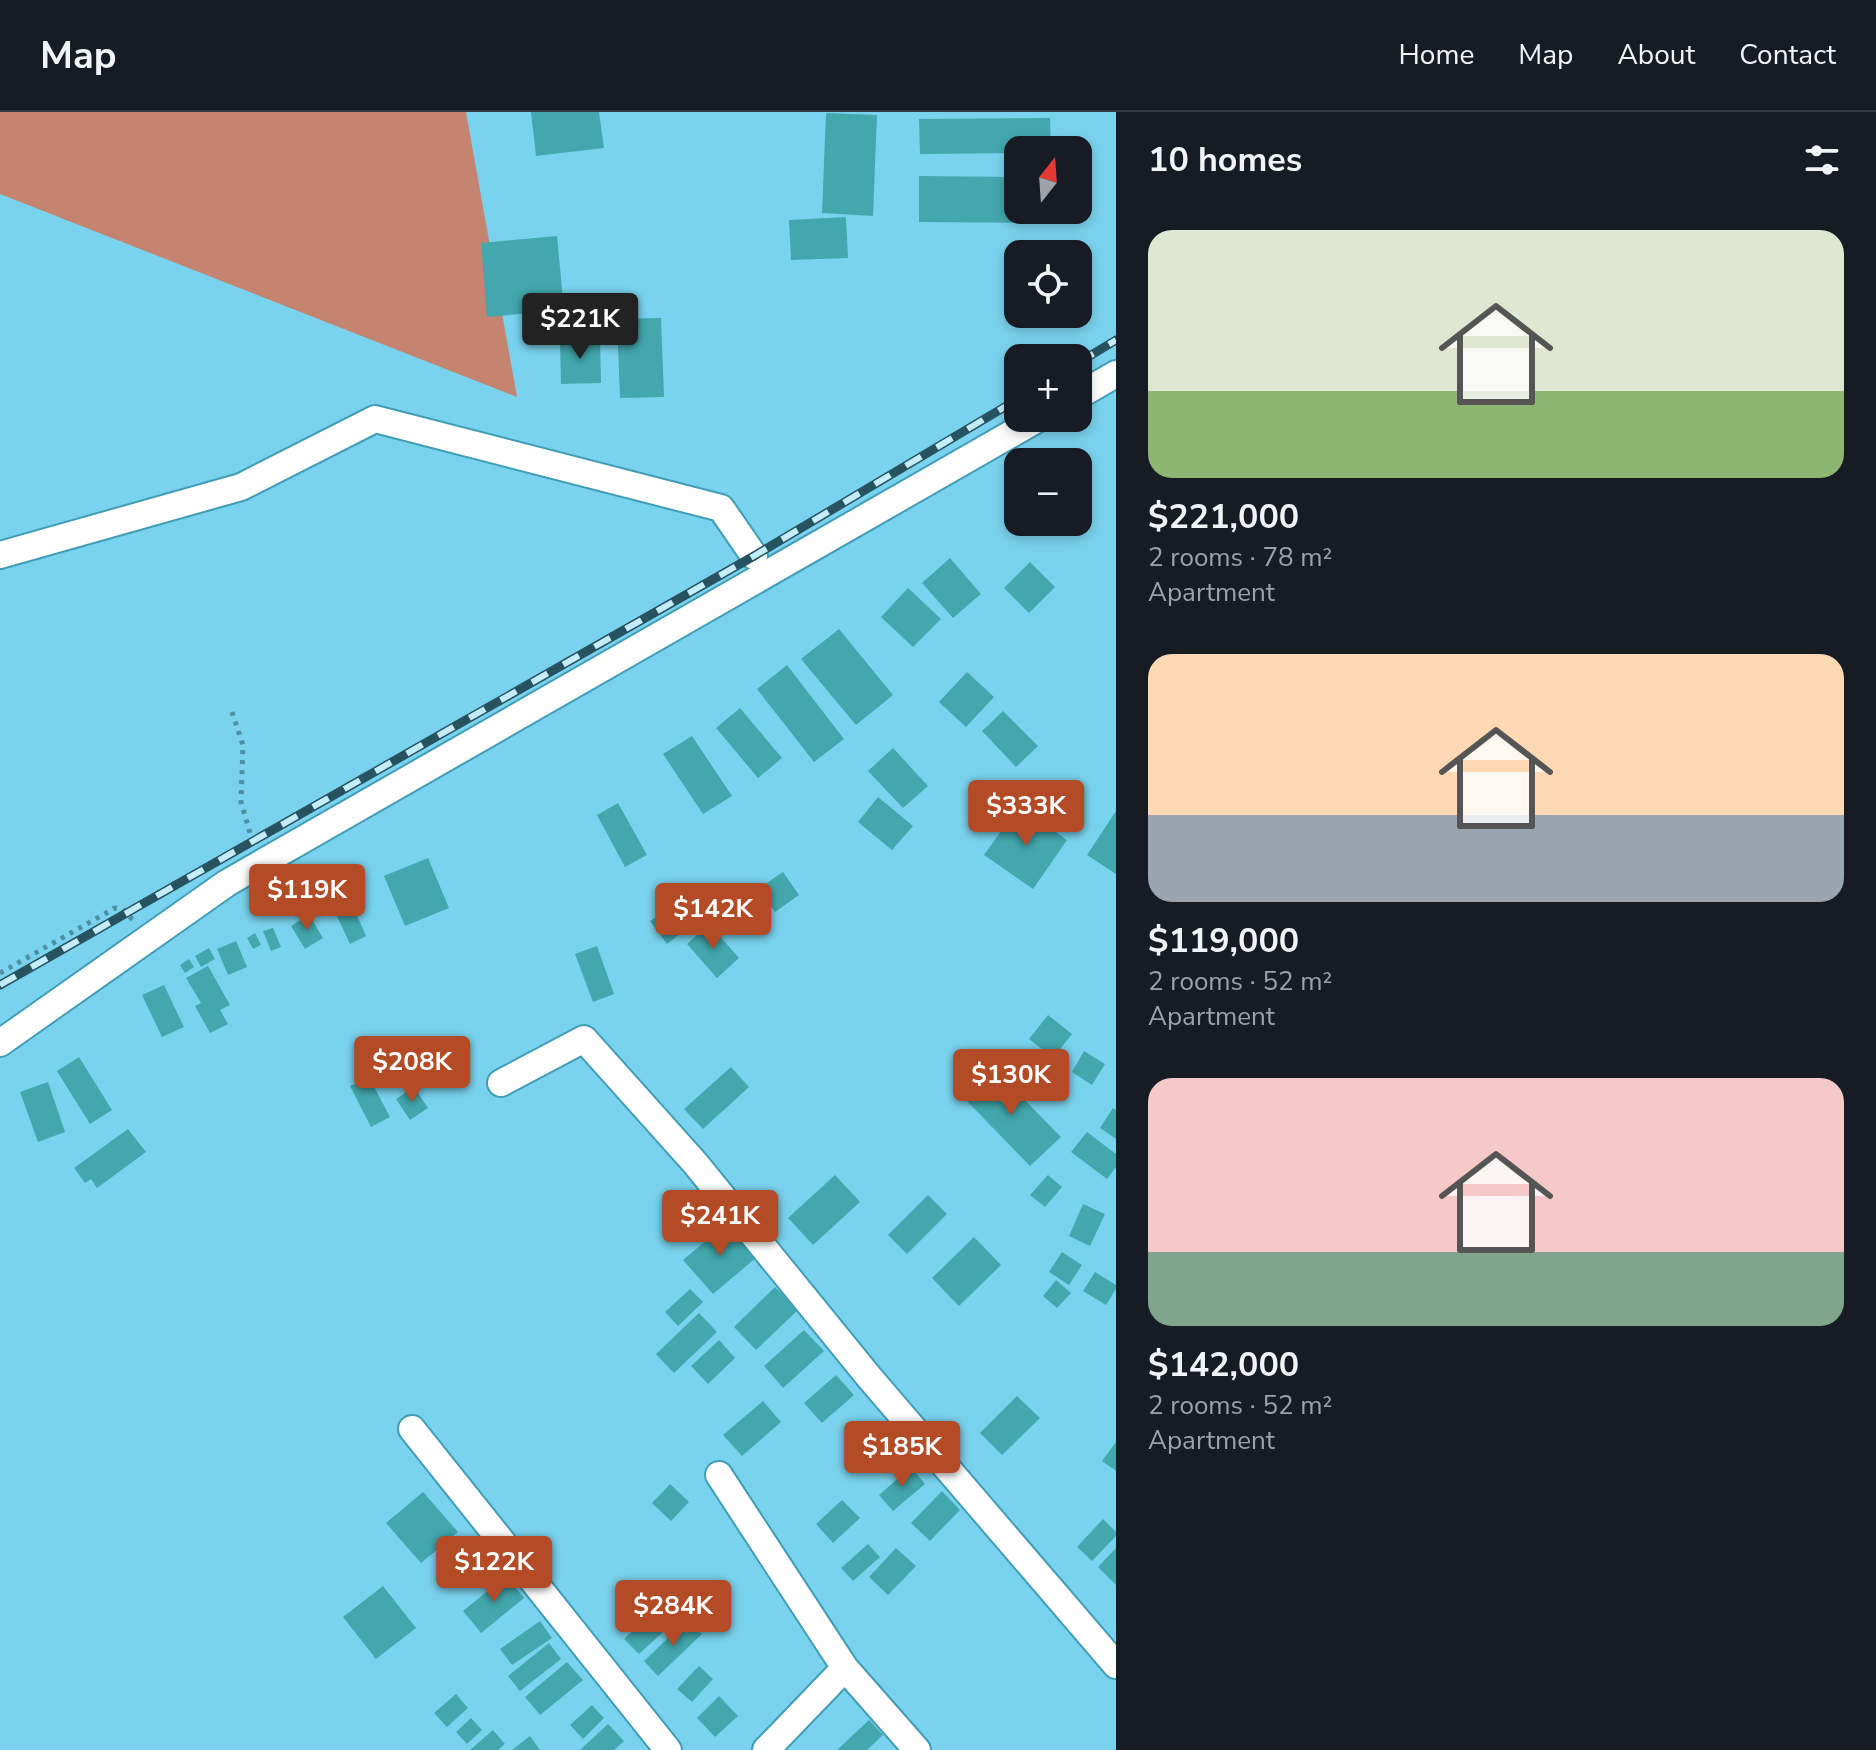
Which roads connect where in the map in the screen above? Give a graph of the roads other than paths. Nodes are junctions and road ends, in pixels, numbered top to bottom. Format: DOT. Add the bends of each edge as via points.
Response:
graph roads {
  1 [pos="1116,374"];
  2 [pos="1092,388"];
  3 [pos="1015,432"];
  4 [pos="0,555"];
  5 [pos="754,556"];
  6 [pos="0,1043"];
  7 [pos="501,1083"];
  8 [pos="412,1429"];
  9 [pos="719,1475"];
  10 [pos="1116,1665"];
  11 [pos="845,1668"];
  12 [pos="668,1750"];
  13 [pos="766,1750"];
  14 [pos="917,1750"];
  1 -- 2 [label="street"];
  3 -- 6 [label="street" via="262,863"];
  4 -- 5 [label="street" via="241,487 375,419 721,508"];
  7 -- 10 [label="street" via="584,1039 695,1163 869,1377"];
  8 -- 12 [label="street"];
  9 -- 11 [label="street"];
  11 -- 13 [label="street"];
  11 -- 14 [label="street"];
}
